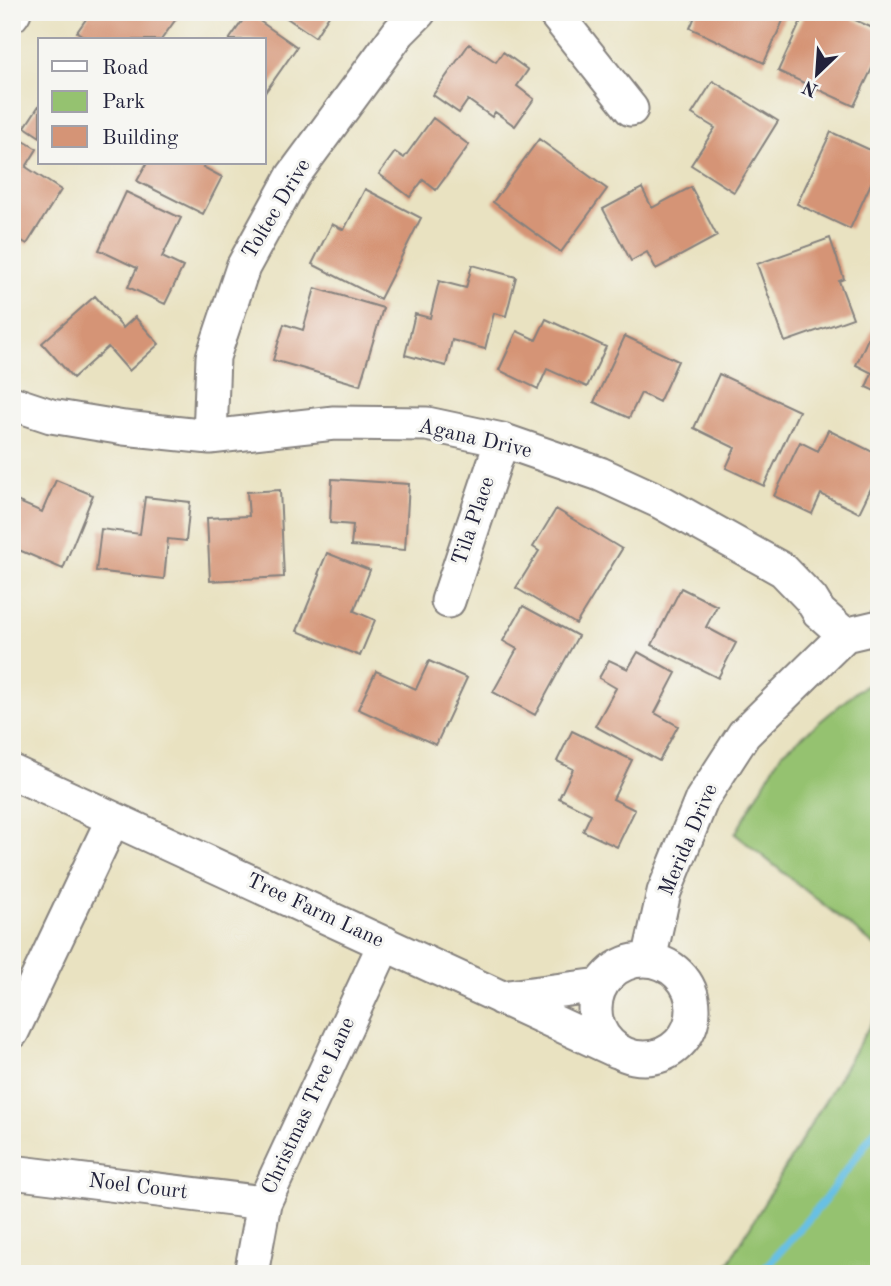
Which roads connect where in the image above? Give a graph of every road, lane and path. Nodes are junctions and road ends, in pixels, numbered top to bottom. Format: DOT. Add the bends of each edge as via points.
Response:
graph roads {
  1 [pos="419,12"];
  2 [pos="554,12"];
  3 [pos="631,109"];
  4 [pos="12,403"];
  5 [pos="210,437"];
  6 [pos="502,440"];
  7 [pos="448,601"];
  8 [pos="879,627"];
  9 [pos="845,635"];
  10 [pos="12,772"];
  11 [pos="113,819"];
  12 [pos="385,943"];
  13 [pos="649,960"];
  14 [pos="600,985"];
  15 [pos="501,998"];
  16 [pos="12,1032"];
  17 [pos="617,1051"];
  18 [pos="12,1172"];
  19 [pos="264,1203"];
  20 [pos="251,1274"];
  1 -- 5 [label="street, Toltec Drive" via="399,32 293,176 243,267 214,357"];
  2 -- 3 [label="street"];
  4 -- 5 [label="street, Agana Drive" via="51,416"];
  5 -- 6 [label="street, Agana Drive" via="334,423 427,424"];
  6 -- 7 [label="street, Tila Place"];
  6 -- 9 [label="street, Agana Drive" via="600,474 661,502 783,570"];
  8 -- 9 [label="street"];
  9 -- 13 [label="street, Merida Drive" via="744,734 702,799 664,892"];
  10 -- 11 [label="street, Tree Farm Lane"];
  11 -- 12 [label="street, Tree Farm Lane"];
  11 -- 16 [label="street"];
  12 -- 15 [label="street, Tree Farm Lane"];
  12 -- 19 [label="street, Christmas Tree Lane"];
  13 -- 14 [label="street" via="621,965"];
  13 -- 17 [label="street" via="676,971 685,982 693,1005 689,1030 660,1056 638,1058"];
  14 -- 15 [label="street"];
  14 -- 17 [label="street" via="595,999 598,1028"];
  15 -- 17 [label="street, Tree Farm Lane"];
  18 -- 19 [label="street, Noel Court"];
  19 -- 20 [label="street, Christmas Tree Lane"];
}
